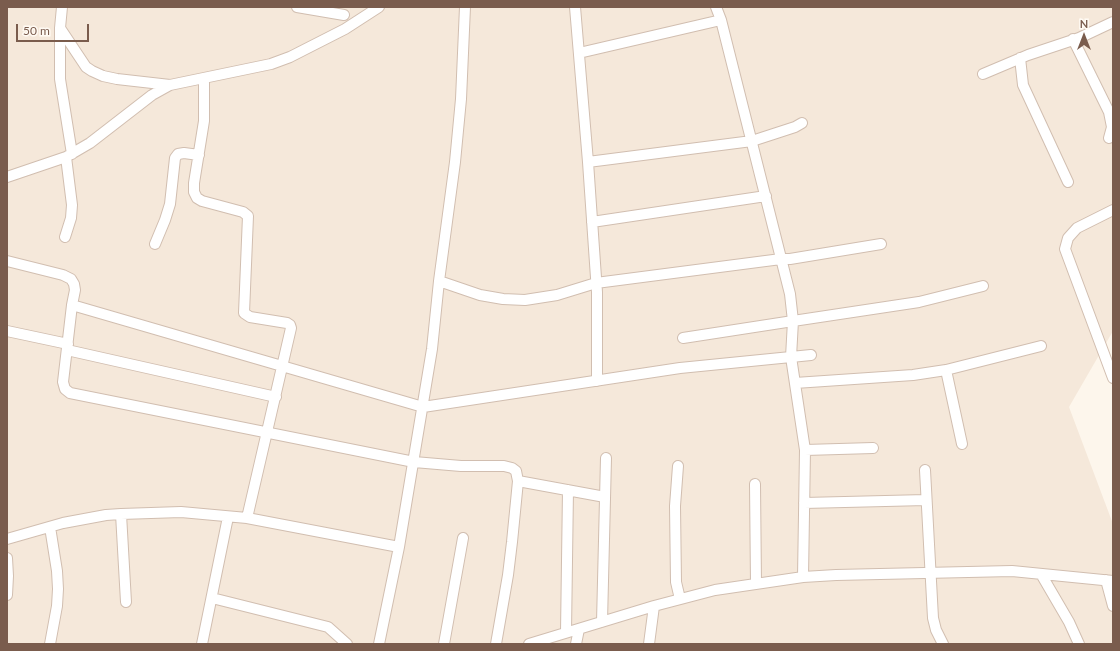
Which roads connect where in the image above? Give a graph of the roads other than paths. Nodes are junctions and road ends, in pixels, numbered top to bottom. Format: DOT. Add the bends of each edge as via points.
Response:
graph roads {
  1 [pos="62,7"];
  2 [pos="297,7"];
  3 [pos="379,7"];
  4 [pos="465,7"];
  5 [pos="575,7"];
  6 [pos="716,7"];
  7 [pos="344,11"];
  8 [pos="721,20"];
  9 [pos="1113,22"];
  10 [pos="60,28"];
  11 [pos="345,29"];
  12 [pos="1073,39"];
  13 [pos="578,54"];
  14 [pos="1020,58"];
  15 [pos="983,74"];
  16 [pos="204,78"];
  17 [pos="170,86"];
  18 [pos="1112,118"];
  19 [pos="802,123"];
  20 [pos="1109,138"];
  21 [pos="752,141"];
  22 [pos="199,155"];
  23 [pos="69,156"];
  24 [pos="588,162"];
  25 [pos="7,177"];
  26 [pos="1068,182"];
  27 [pos="766,196"];
  28 [pos="1113,210"];
  29 [pos="592,222"];
  30 [pos="64,237"];
  31 [pos="155,244"];
  32 [pos="881,244"];
  33 [pos="782,260"];
  34 [pos="7,262"];
  35 [pos="438,282"];
  36 [pos="596,283"];
  37 [pos="983,286"];
  38 [pos="72,305"];
  39 [pos="793,321"];
  40 [pos="7,331"];
  41 [pos="683,338"];
  42 [pos="1041,346"];
  43 [pos="67,347"];
  44 [pos="812,355"];
  45 [pos="791,357"];
  46 [pos="283,367"];
  47 [pos="946,370"];
  48 [pos="1113,378"];
  49 [pos="597,381"];
  50 [pos="795,382"];
  51 [pos="276,397"];
  52 [pos="423,407"];
  53 [pos="268,432"];
  54 [pos="962,444"];
  55 [pos="873,448"];
  56 [pos="805,450"];
  57 [pos="606,458"];
  58 [pos="414,462"];
  59 [pos="678,466"];
  60 [pos="925,470"];
  61 [pos="518,481"];
  62 [pos="755,484"];
  63 [pos="568,490"];
  64 [pos="605,497"];
  65 [pos="926,500"];
  66 [pos="804,503"];
  67 [pos="121,514"];
  68 [pos="228,517"];
  69 [pos="247,518"];
  70 [pos="50,527"];
  71 [pos="463,538"];
  72 [pos="7,539"];
  73 [pos="400,547"];
  74 [pos="7,558"];
  75 [pos="931,573"];
  76 [pos="1040,574"];
  77 [pos="803,577"];
  78 [pos="1110,581"];
  79 [pos="756,584"];
  80 [pos="7,595"];
  81 [pos="212,598"];
  82 [pos="680,599"];
  83 [pos="126,602"];
  84 [pos="654,606"];
  85 [pos="1113,606"];
  86 [pos="602,622"];
  87 [pos="578,629"];
  88 [pos="566,632"];
  89 [pos="50,644"];
  90 [pos="202,644"];
  91 [pos="347,644"];
  92 [pos="379,644"];
  93 [pos="444,644"];
  94 [pos="496,644"];
  95 [pos="529,644"];
  96 [pos="576,644"];
  97 [pos="649,644"];
  98 [pos="943,644"];
  99 [pos="1079,644"];
  1 -- 10 [label="street"];
  2 -- 7 [label="street"];
  3 -- 11 [label="street"];
  4 -- 35 [label="street" via="455,162"];
  5 -- 13 [label="street"];
  6 -- 8 [label="street"];
  7 -- 11 [label="street"];
  8 -- 13 [label="street"];
  8 -- 21 [label="street"];
  9 -- 12 [label="street"];
  10 -- 17 [label="street" via="92,72 116,79"];
  10 -- 23 [label="street" via="60,79"];
  11 -- 16 [label="street" via="290,57 270,64"];
  12 -- 14 [label="street"];
  12 -- 18 [label="street"];
  13 -- 24 [label="street"];
  14 -- 15 [label="street"];
  14 -- 26 [label="street" via="1023,85"];
  16 -- 17 [label="street"];
  16 -- 22 [label="street" via="204,121"];
  17 -- 23 [label="street" via="152,95"];
  18 -- 20 [label="street"];
  19 -- 21 [label="street"];
  21 -- 24 [label="street"];
  21 -- 27 [label="street"];
  22 -- 31 [label="street" via="184,153 178,154 175,158 170,204"];
  22 -- 46 [label="street" via="194,184 196,198 243,212 248,216 244,313 250,317 290,325"];
  23 -- 25 [label="street"];
  23 -- 30 [label="street" via="72,205 71,218"];
  24 -- 29 [label="street"];
  27 -- 29 [label="street"];
  27 -- 33 [label="street"];
  28 -- 48 [label="street" via="1077,228 1068,238 1065,249"];
  29 -- 36 [label="street"];
  32 -- 33 [label="street"];
  33 -- 36 [label="street"];
  33 -- 39 [label="street"];
  34 -- 38 [label="street" via="71,279 75,290"];
  35 -- 36 [label="street" via="480,295 525,300 557,295"];
  35 -- 52 [label="street" via="432,349"];
  36 -- 49 [label="street"];
  37 -- 39 [label="street" via="919,302"];
  38 -- 43 [label="street"];
  38 -- 46 [label="street"];
  39 -- 41 [label="street"];
  39 -- 45 [label="street"];
  40 -- 43 [label="street"];
  42 -- 47 [label="street"];
  43 -- 51 [label="street"];
  43 -- 53 [label="street" via="63,382 65,389 70,392"];
  44 -- 45 [label="street"];
  45 -- 49 [label="street" via="680,368"];
  45 -- 50 [label="street"];
  46 -- 51 [label="street"];
  46 -- 52 [label="street"];
  47 -- 50 [label="street" via="914,376"];
  47 -- 54 [label="street"];
  49 -- 52 [label="street"];
  50 -- 56 [label="street"];
  51 -- 53 [label="street"];
  52 -- 58 [label="street"];
  53 -- 58 [label="street"];
  53 -- 69 [label="street"];
  55 -- 56 [label="street"];
  56 -- 66 [label="street"];
  57 -- 64 [label="street"];
  58 -- 61 [label="street" via="504,466 516,471"];
  58 -- 73 [label="street"];
  59 -- 82 [label="street" via="675,506 676,582"];
  60 -- 65 [label="street"];
  61 -- 63 [label="street"];
  61 -- 94 [label="street" via="508,575"];
  62 -- 79 [label="street"];
  63 -- 64 [label="street"];
  63 -- 88 [label="street"];
  64 -- 86 [label="street"];
  65 -- 66 [label="street"];
  65 -- 75 [label="street"];
  66 -- 77 [label="street"];
  67 -- 68 [label="street" via="181,512"];
  67 -- 70 [label="street"];
  67 -- 83 [label="street"];
  68 -- 69 [label="street"];
  68 -- 81 [label="street"];
  69 -- 73 [label="street"];
  70 -- 72 [label="street"];
  70 -- 89 [label="street" via="58,589"];
  71 -- 93 [label="street"];
  73 -- 92 [label="street"];
  74 -- 80 [label="street"];
  75 -- 76 [label="street" via="1012,571"];
  75 -- 77 [label="street"];
  75 -- 98 [label="street" via="933,618"];
  76 -- 78 [label="street"];
  76 -- 99 [label="street"];
  77 -- 79 [label="street"];
  78 -- 85 [label="street"];
  79 -- 82 [label="street" via="715,590"];
  81 -- 90 [label="street"];
  81 -- 91 [label="street" via="328,627"];
  82 -- 84 [label="street"];
  84 -- 86 [label="street"];
  84 -- 97 [label="street"];
  86 -- 87 [label="street"];
  87 -- 88 [label="street"];
  87 -- 96 [label="street"];
  88 -- 95 [label="street"];
}
